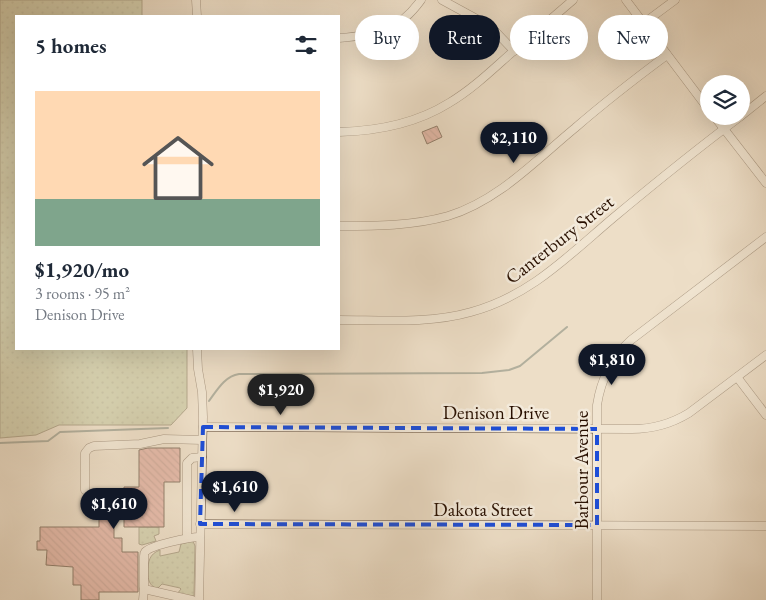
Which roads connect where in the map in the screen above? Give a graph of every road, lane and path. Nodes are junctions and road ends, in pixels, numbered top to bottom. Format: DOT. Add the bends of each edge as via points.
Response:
graph roads {
  1 [pos="196,0"];
  2 [pos="421,0"];
  3 [pos="442,0"];
  4 [pos="573,0"];
  5 [pos="626,0"];
  6 [pos="675,0"];
  7 [pos="196,15"];
  8 [pos="556,15"];
  9 [pos="638,15"];
  10 [pos="655,15"];
  11 [pos="340,38"];
  12 [pos="510,47"];
  13 [pos="510,55"];
  14 [pos="668,56"];
  15 [pos="660,60"];
  16 [pos="766,96"];
  17 [pos="700,98"];
  18 [pos="750,109"];
  19 [pos="721,125"];
  20 [pos="729,125"];
  21 [pos="724,129"];
  22 [pos="340,132"];
  23 [pos="766,183"];
  24 [pos="340,226"];
  25 [pos="766,237"];
  26 [pos="340,320"];
  27 [pos="197,350"];
  28 [pos="766,355"];
  29 [pos="737,377"];
  30 [pos="766,414"];
  31 [pos="203,427"];
  32 [pos="597,429"];
  33 [pos="202,440"];
  34 [pos="202,457"];
  35 [pos="85,490"];
  36 [pos="200,524"];
  37 [pos="597,525"];
  38 [pos="766,526"];
  39 [pos="200,537"];
  40 [pos="187,538"];
  41 [pos="144,589"];
  42 [pos="143,600"];
  43 [pos="192,600"];
  44 [pos="199,600"];
  45 [pos="598,600"];
  1 -- 7 [label="street"];
  2 -- 11 [label="street" via="408,16 387,30"];
  3 -- 12 [label="street" via="486,24"];
  4 -- 8 [label="street"];
  5 -- 9 [label="street"];
  6 -- 10 [label="street"];
  13 -- 22 [label="street" via="473,87 434,111 380,128"];
  14 -- 17 [label="street"];
  15 -- 24 [label="street" via="510,183 478,203 449,216 418,223"];
  16 -- 18 [label="street, Canterbury Street"];
  19 -- 21 [label="street"];
  20 -- 21 [label="street, Canterbury Street"];
  21 -- 23 [label="street"];
  21 -- 26 [label="street, Canterbury Street" via="558,265 517,294 486,308 454,316"];
  25 -- 32 [label="street, Barbour Avenue" via="623,346 601,384"];
  27 -- 31 [label="street"];
  28 -- 29 [label="street, Denison Drive"];
  29 -- 30 [label="street"];
  29 -- 32 [label="street, Denison Drive" via="689,413 667,424 644,429"];
  31 -- 32 [label="street, Denison Drive"];
  31 -- 33 [label="street"];
  32 -- 37 [label="street, Barbour Avenue"];
  33 -- 34 [label="street"];
  33 -- 35 [label="street" via="164,439 89,448 85,453"];
  34 -- 36 [label="street"];
  34 -- 40 [label="street" via="192,458 187,463"];
  36 -- 37 [label="street, Dakota Street"];
  36 -- 39 [label="street"];
  37 -- 38 [label="street, Dakota Street"];
  37 -- 45 [label="street, Barbour Avenue"];
  39 -- 40 [label="street"];
  39 -- 44 [label="street"];
  40 -- 41 [label="street" via="144,552"];
  41 -- 42 [label="street"];
  41 -- 43 [label="street"];
}
